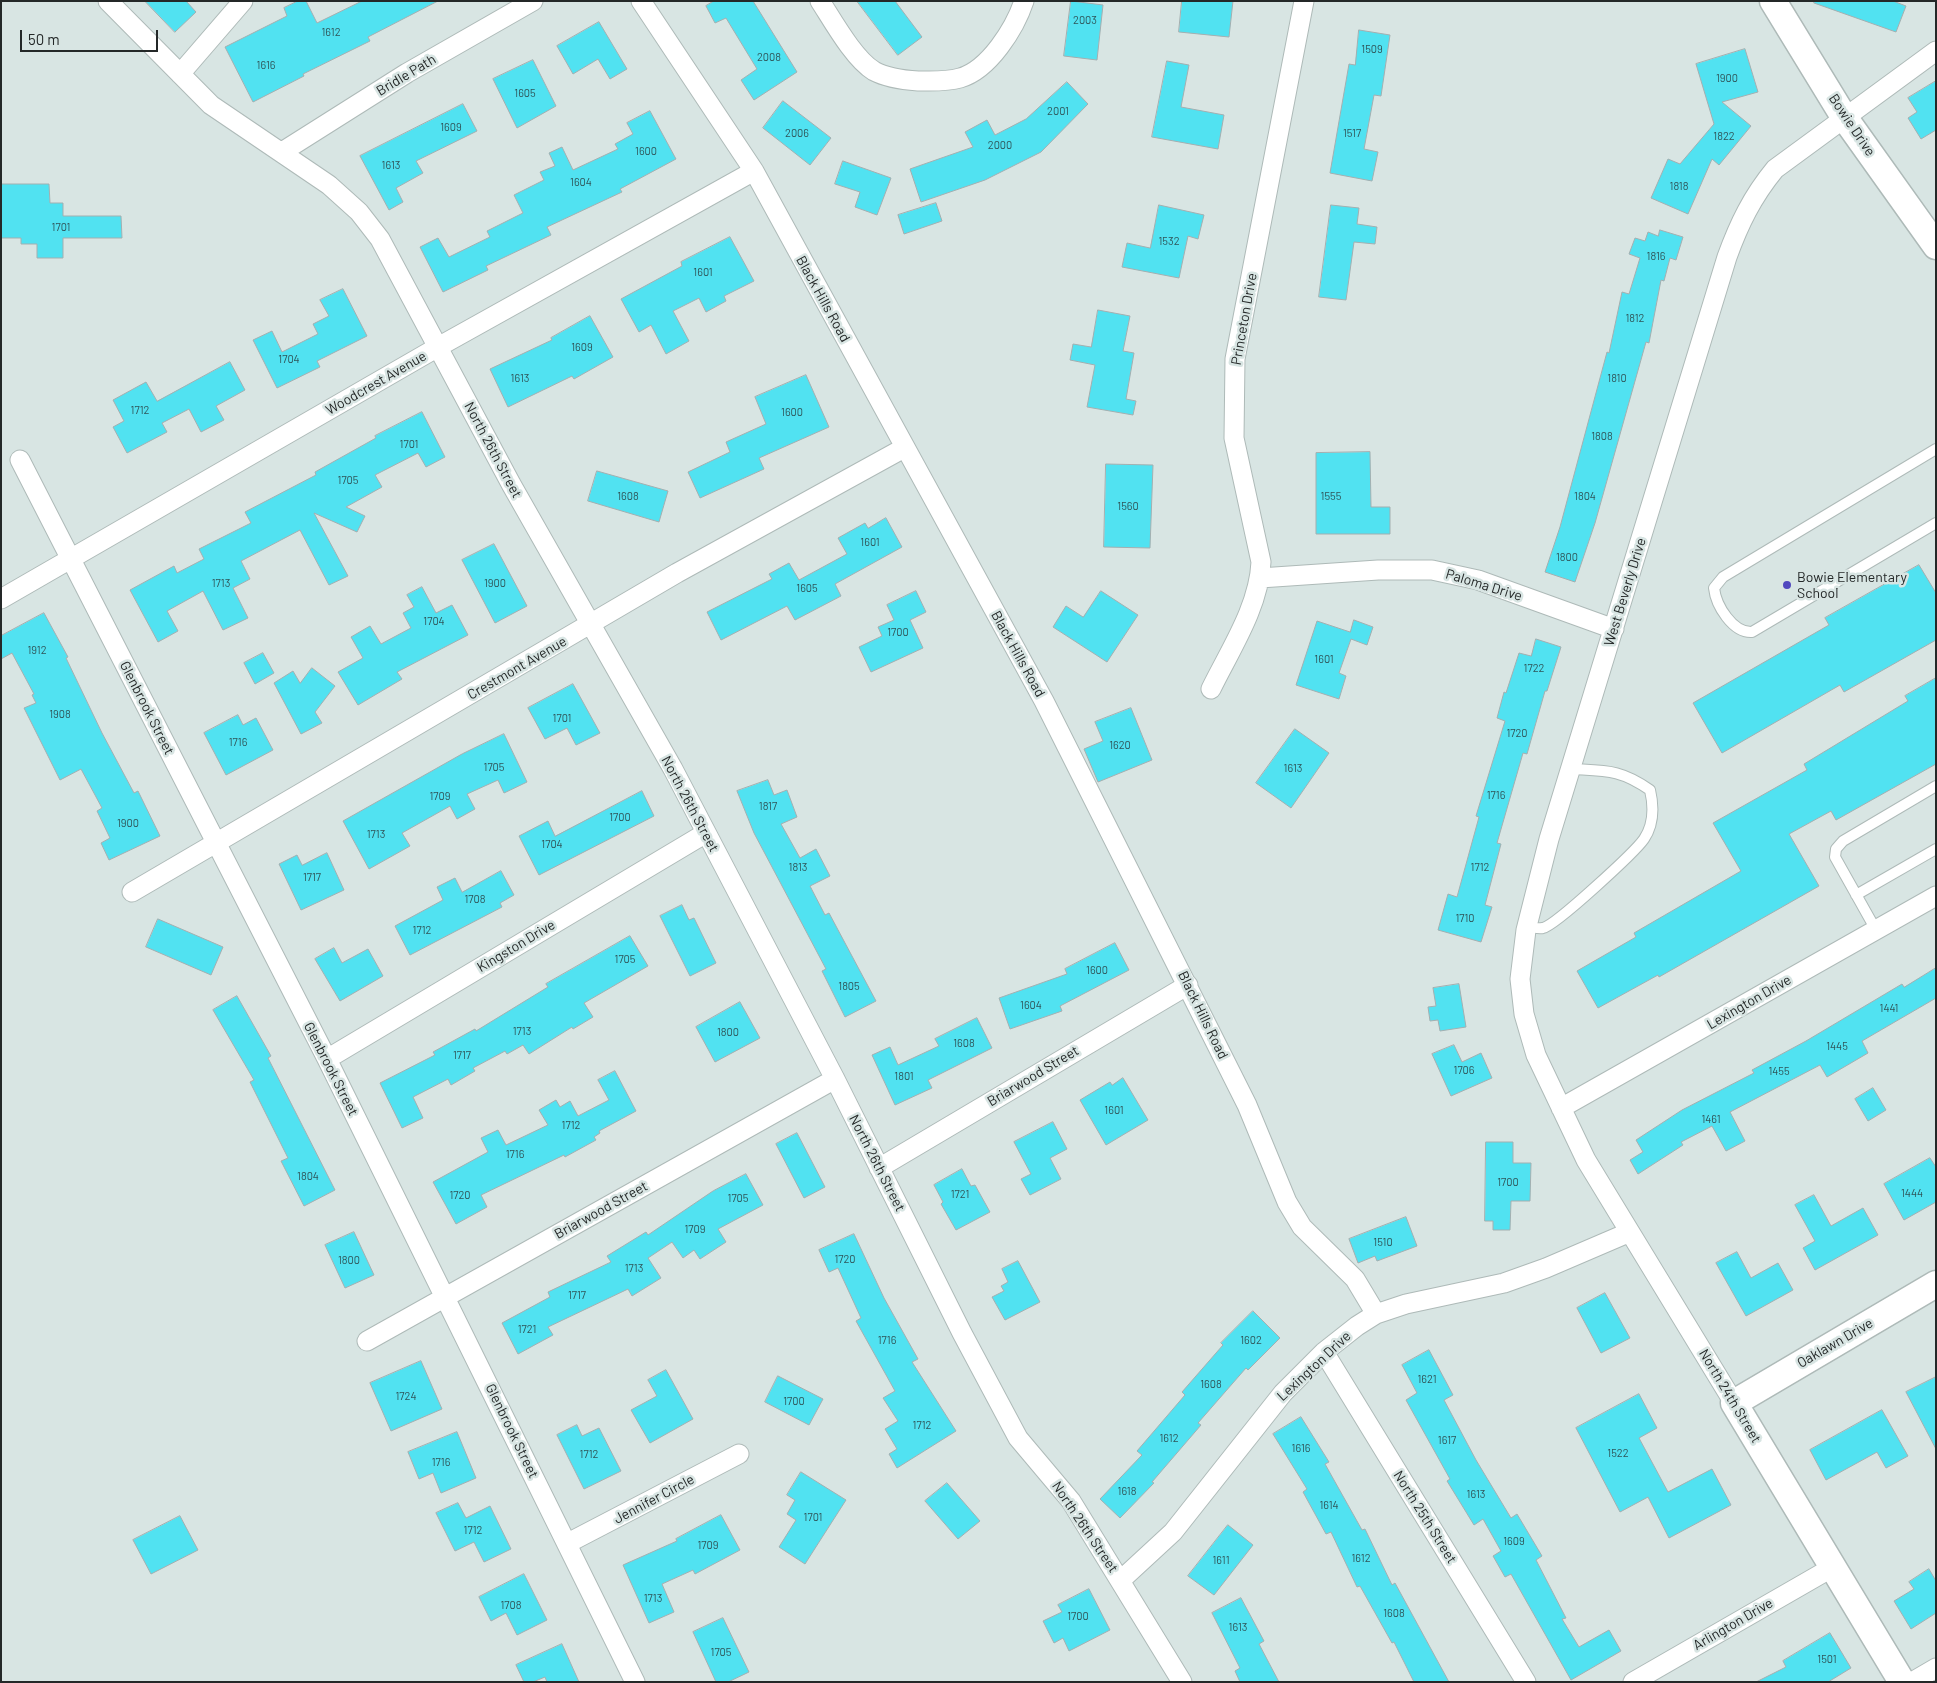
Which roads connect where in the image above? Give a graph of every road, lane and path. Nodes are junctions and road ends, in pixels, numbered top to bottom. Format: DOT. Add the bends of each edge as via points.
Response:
graph roads {
  1 [pos="108,1"];
  2 [pos="243,1"];
  3 [pos="533,1"];
  4 [pos="641,1"];
  5 [pos="820,1"];
  6 [pos="1024,1"];
  7 [pos="1304,1"];
  8 [pos="1773,1"];
  9 [pos="1936,51"];
  10 [pos="180,74"];
  11 [pos="1844,117"];
  12 [pos="282,152"];
  13 [pos="754,171"];
  14 [pos="1936,246"];
  15 [pos="438,347"];
  16 [pos="904,448"];
  17 [pos="1936,449"];
  18 [pos="20,460"];
  19 [pos="1936,523"];
  20 [pos="70,560"];
  21 [pos="1260,578"];
  22 [pos="1,599"];
  23 [pos="591,625"];
  24 [pos="1614,629"];
  25 [pos="1212,689"];
  26 [pos="1571,769"];
  27 [pos="1936,786"];
  28 [pos="706,834"];
  29 [pos="216,843"];
  30 [pos="1936,850"];
  31 [pos="132,892"];
  32 [pos="1856,895"];
  33 [pos="1936,896"];
  34 [pos="1527,926"];
  35 [pos="1876,930"];
  36 [pos="1188,985"];
  37 [pos="327,1059"];
  38 [pos="835,1079"];
  39 [pos="1561,1108"];
  40 [pos="879,1168"];
  41 [pos="1630,1232"];
  42 [pos="1936,1284"];
  43 [pos="446,1297"];
  44 [pos="1376,1314"];
  45 [pos="367,1341"];
  46 [pos="1324,1352"];
  47 [pos="1734,1402"];
  48 [pos="739,1454"];
  49 [pos="568,1544"];
  50 [pos="1833,1567"];
  51 [pos="1121,1580"];
  52 [pos="1936,1668"];
  53 [pos="635,1682"];
  54 [pos="1182,1682"];
  55 [pos="1526,1682"];
  56 [pos="1633,1682"];
  57 [pos="1902,1682"];
  58 [pos="1912,1682"];
  1 -- 10 [label="street, North 26th Street"];
  2 -- 10 [label="street"];
  3 -- 12 [label="street, Bridle Path" via="407,73"];
  4 -- 13 [label="street, Black Hills Road"];
  5 -- 6 [label="street" via="843,37 874,71 898,80 943,82 962,78 981,65 1010,33"];
  7 -- 21 [label="street, Princeton Drive" via="1235,359 1234,438 1260,562"];
  8 -- 11 [label="street, Bowie Drive"];
  9 -- 11 [label="street, West Beverly Drive"];
  10 -- 12 [label="street, North 26th Street" via="211,105"];
  11 -- 14 [label="street, Bowie Drive"];
  11 -- 24 [label="street, West Beverly Drive" via="1774,169 1741,219"];
  12 -- 15 [label="street, North 26th Street" via="329,185 358,212 380,239"];
  13 -- 15 [label="street, Woodcrest Avenue"];
  13 -- 16 [label="street, Black Hills Road"];
  15 -- 20 [label="street, Woodcrest Avenue"];
  15 -- 23 [label="street, North 26th Street"];
  16 -- 23 [label="street, Crestmont Avenue" via="677,573"];
  16 -- 36 [label="street, Black Hills Road" via="1044,701"];
  17 -- 19 [label="lane" via="1723,576 1714,588 1715,596 1733,626 1742,633 1752,632"];
  18 -- 20 [label="street, Glenbrook Street"];
  20 -- 22 [label="street, Woodcrest Avenue"];
  20 -- 29 [label="street, Glenbrook Street"];
  21 -- 24 [label="street, Paloma Drive" via="1378,570 1432,570 1478,580"];
  21 -- 25 [label="street, Princeton Drive" via="1252,603"];
  23 -- 28 [label="street, North 26th Street"];
  23 -- 29 [label="street, Crestmont Avenue"];
  24 -- 26 [label="street, West Beverly Drive"];
  26 -- 34 [label="street, West Beverly Drive"];
  26 -- 34 [label="lane" via="1614,771 1631,777 1650,790 1652,818 1644,839 1569,912 1543,928"];
  27 -- 32 [label="lane" via="1843,841 1836,849 1835,857"];
  28 -- 37 [label="street, Kingston Drive"];
  28 -- 38 [label="street, North 26th Street"];
  29 -- 31 [label="street, Crestmont Avenue"];
  29 -- 37 [label="street, Glenbrook Street"];
  30 -- 32 [label="lane"];
  32 -- 35 [label="lane"];
  33 -- 35 [label="street, Lexington Drive"];
  34 -- 39 [label="street, West Beverly Drive" via="1520,979 1524,1014 1536,1055"];
  35 -- 39 [label="street, Lexington Drive"];
  36 -- 40 [label="street, Briarwood Street"];
  36 -- 44 [label="street, Black Hills Road" via="1247,1105 1287,1202 1302,1227 1355,1279"];
  37 -- 43 [label="street, Glenbrook Street"];
  38 -- 40 [label="street, North 26th Street"];
  38 -- 43 [label="street, Briarwood Street"];
  39 -- 41 [label="street, North 24th Street" via="1586,1160"];
  40 -- 51 [label="street, North 26th Street" via="1018,1438 1071,1501"];
  41 -- 44 [label="street, Lexington Drive" via="1504,1283 1406,1304"];
  41 -- 47 [label="street, North 24th Street"];
  42 -- 47 [label="street, Oaklawn Drive"];
  43 -- 45 [label="street, Briarwood Street"];
  43 -- 49 [label="street, Glenbrook Street"];
  44 -- 46 [label="street, Lexington Drive"];
  46 -- 51 [label="street, Lexington Drive" via="1283,1393 1173,1532"];
  46 -- 55 [label="street, North 25th Street"];
  47 -- 50 [label="street, North 24th Street"];
  48 -- 49 [label="street, Jennifer Circle"];
  49 -- 53 [label="street, Glenbrook Street"];
  50 -- 56 [label="street, Arlington Drive"];
  50 -- 57 [label="street, North 24th Street"];
  51 -- 54 [label="street, North 26th Street"];
  52 -- 58 [label="street"];
}
